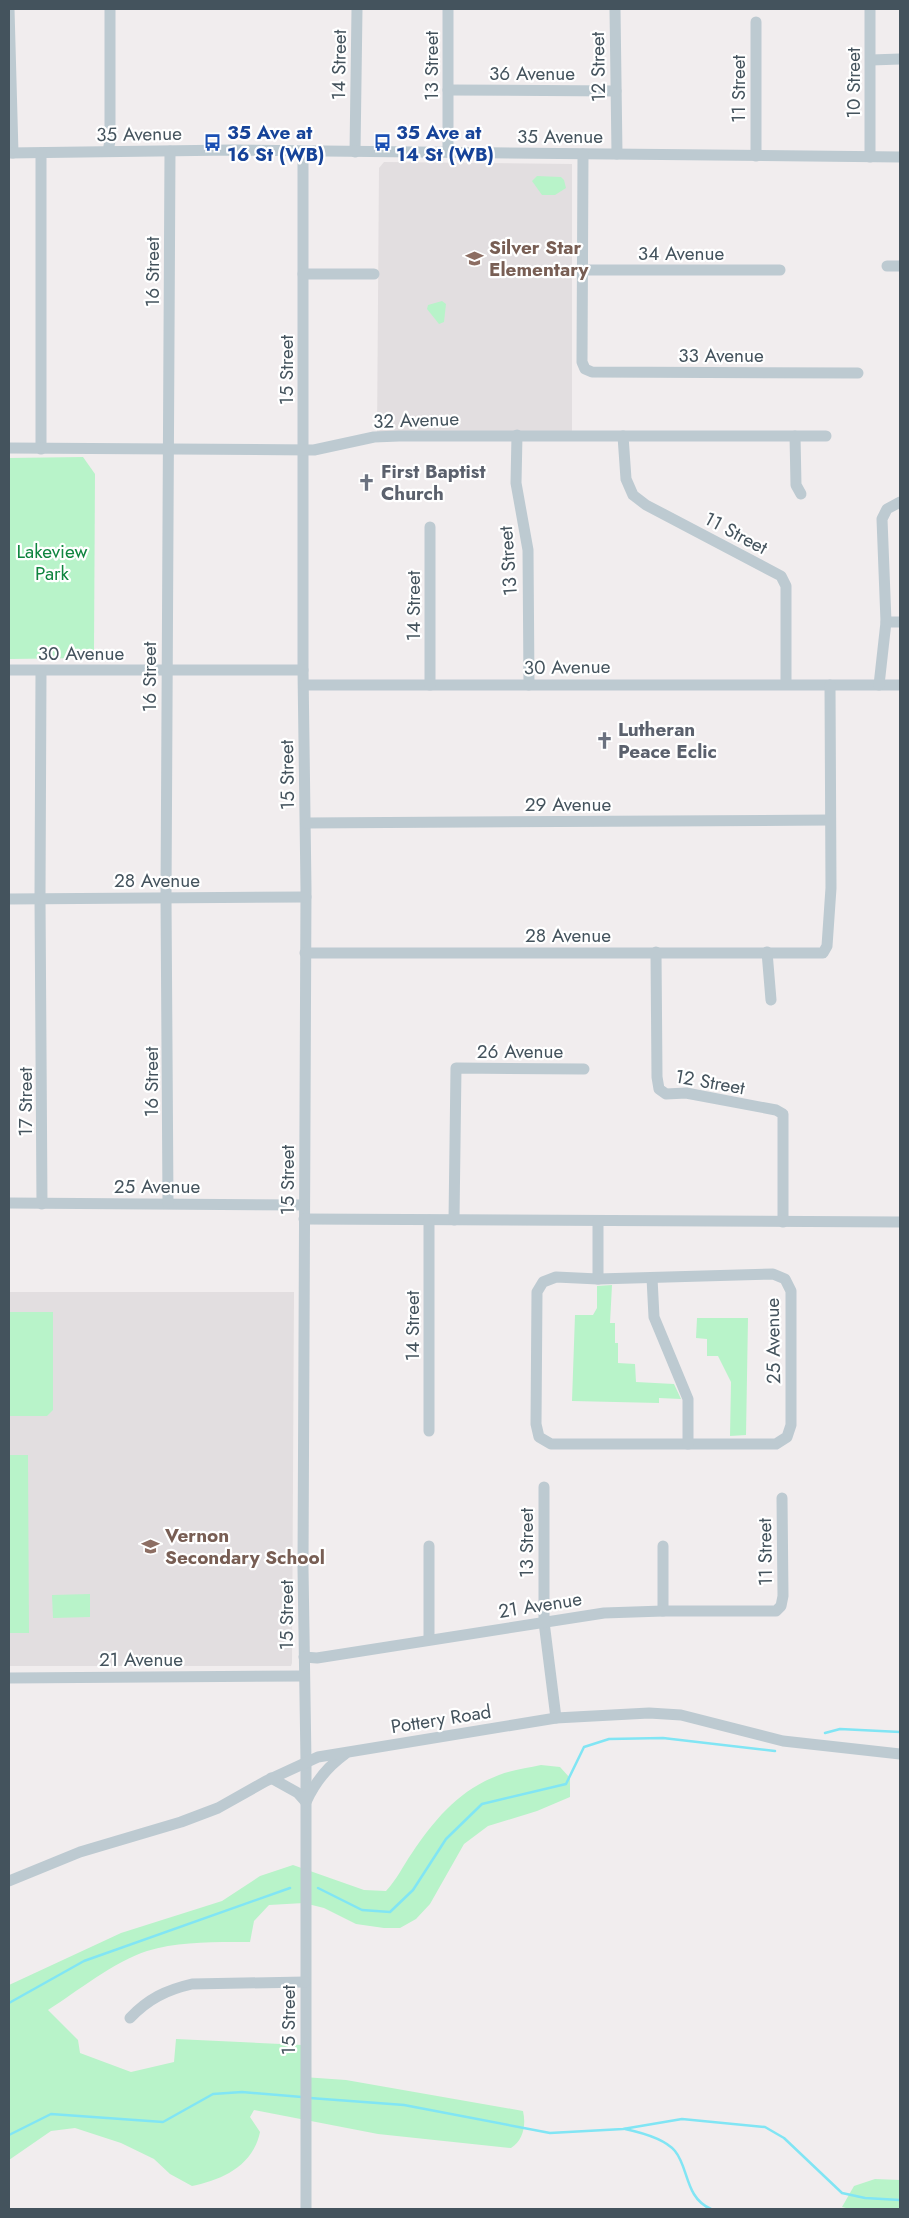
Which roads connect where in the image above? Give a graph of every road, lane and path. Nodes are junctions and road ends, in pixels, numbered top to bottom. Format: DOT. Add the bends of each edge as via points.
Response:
graph roads {
  1 [pos="9,9"];
  2 [pos="110,9"];
  3 [pos="357,9"];
  4 [pos="448,9"];
  5 [pos="615,9"];
  6 [pos="870,9"];
  7 [pos="756,22"];
  8 [pos="900,59"];
  9 [pos="871,60"];
  10 [pos="448,90"];
  11 [pos="616,91"];
  12 [pos="170,151"];
  13 [pos="303,151"];
  14 [pos="108,152"];
  15 [pos="355,152"];
  16 [pos="448,152"];
  17 [pos="11,153"];
  18 [pos="41,153"];
  19 [pos="583,154"];
  20 [pos="617,154"];
  21 [pos="756,156"];
  22 [pos="870,157"];
  23 [pos="900,157"];
  24 [pos="887,266"];
  25 [pos="900,266"];
  26 [pos="583,270"];
  27 [pos="780,270"];
  28 [pos="303,274"];
  29 [pos="374,274"];
  30 [pos="858,373"];
  31 [pos="517,435"];
  32 [pos="624,436"];
  33 [pos="795,436"];
  34 [pos="826,436"];
  35 [pos="9,448"];
  36 [pos="41,448"];
  37 [pos="168,449"];
  38 [pos="304,450"];
  39 [pos="802,494"];
  40 [pos="900,502"];
  41 [pos="430,527"];
  42 [pos="886,622"];
  43 [pos="900,622"];
  44 [pos="9,670"];
  45 [pos="303,670"];
  46 [pos="41,671"];
  47 [pos="167,672"];
  48 [pos="786,684"];
  49 [pos="900,684"];
  50 [pos="304,685"];
  51 [pos="430,685"];
  52 [pos="529,685"];
  53 [pos="879,685"];
  54 [pos="830,686"];
  55 [pos="830,820"];
  56 [pos="306,823"];
  57 [pos="166,897"];
  58 [pos="40,898"];
  59 [pos="306,898"];
  60 [pos="9,899"];
  61 [pos="656,952"];
  62 [pos="767,952"];
  63 [pos="305,953"];
  64 [pos="771,1000"];
  65 [pos="584,1069"];
  66 [pos="9,1203"];
  67 [pos="42,1204"];
  68 [pos="168,1204"];
  69 [pos="304,1205"];
  70 [pos="304,1219"];
  71 [pos="429,1220"];
  72 [pos="454,1220"];
  73 [pos="598,1222"];
  74 [pos="783,1222"];
  75 [pos="900,1222"];
  76 [pos="652,1278"];
  77 [pos="598,1279"];
  78 [pos="429,1432"];
  79 [pos="688,1444"];
  80 [pos="544,1487"];
  81 [pos="782,1498"];
  82 [pos="429,1546"];
  83 [pos="663,1546"];
  84 [pos="782,1606"];
  85 [pos="663,1611"];
  86 [pos="544,1622"];
  87 [pos="429,1639"];
  88 [pos="304,1657"];
  89 [pos="304,1676"];
  90 [pos="9,1678"];
  91 [pos="556,1718"];
  92 [pos="347,1752"];
  93 [pos="900,1754"];
  94 [pos="306,1762"];
  95 [pos="271,1778"];
  96 [pos="306,1802"];
  97 [pos="9,1881"];
  98 [pos="305,1982"];
  99 [pos="130,2018"];
  100 [pos="306,2209"];
  1 -- 17 [label="street"];
  2 -- 14 [label="street"];
  3 -- 15 [label="street, 14 Street"];
  4 -- 10 [label="street, 13 Street"];
  5 -- 11 [label="street, 12 Street"];
  6 -- 9 [label="street, 10 Street"];
  7 -- 21 [label="street, 11 Street"];
  8 -- 9 [label="street"];
  9 -- 22 [label="street, 10 Street"];
  10 -- 11 [label="street, 36 Avenue"];
  10 -- 16 [label="street, 13 Street"];
  11 -- 20 [label="street, 12 Street"];
  12 -- 13 [label="street, 35 Avenue"];
  12 -- 14 [label="street, 35 Avenue"];
  12 -- 37 [label="street, 16 Street"];
  13 -- 15 [label="street, 35 Avenue"];
  13 -- 28 [label="street, 15 Street"];
  14 -- 18 [label="street, 35 Avenue"];
  15 -- 16 [label="street, 35 Avenue"];
  16 -- 19 [label="street, 35 Avenue"];
  17 -- 18 [label="street, 35 Avenue"];
  18 -- 36 [label="street"];
  19 -- 20 [label="street, 35 Avenue"];
  19 -- 26 [label="street"];
  20 -- 21 [label="street, 35 Avenue"];
  21 -- 22 [label="street, 35 Avenue"];
  22 -- 23 [label="street, 35 Avenue"];
  24 -- 25 [label="street"];
  26 -- 27 [label="street, 34 Avenue"];
  26 -- 30 [label="street, 33 Avenue" via="582,362 585,369 592,372"];
  28 -- 29 [label="street"];
  28 -- 38 [label="street, 15 Street"];
  31 -- 32 [label="street, 32 Avenue"];
  31 -- 38 [label="street, 32 Avenue" via="374,437"];
  31 -- 52 [label="street, 13 Street" via="516,483 528,550"];
  32 -- 33 [label="street, 32 Avenue"];
  32 -- 48 [label="street, 11 Street" via="626,479 634,495 646,505 781,576 786,586"];
  33 -- 34 [label="street, 32 Avenue"];
  33 -- 39 [label="street" via="796,485"];
  35 -- 36 [label="street, 32 Avenue"];
  36 -- 37 [label="street, 32 Avenue"];
  37 -- 38 [label="street, 32 Avenue"];
  37 -- 47 [label="street, 16 Street"];
  38 -- 45 [label="street, 15 Street"];
  40 -- 42 [label="street" via="887,510 882,519"];
  41 -- 51 [label="street, 14 Street"];
  42 -- 43 [label="street"];
  42 -- 53 [label="street"];
  44 -- 46 [label="street, 30 Avenue"];
  45 -- 47 [label="street, 30 Avenue"];
  45 -- 50 [label="street, 15 Street"];
  46 -- 47 [label="street, 30 Avenue"];
  46 -- 58 [label="street, 17 Street"];
  47 -- 57 [label="street, 16 Street"];
  48 -- 52 [label="street, 30 Avenue"];
  48 -- 54 [label="street, 30 Avenue"];
  49 -- 53 [label="street, 30 Avenue"];
  50 -- 51 [label="street, 30 Avenue"];
  50 -- 56 [label="street, 15 Street"];
  51 -- 52 [label="street, 30 Avenue"];
  53 -- 54 [label="street, 30 Avenue"];
  54 -- 55 [label="street"];
  55 -- 56 [label="street, 29 Avenue"];
  55 -- 62 [label="street, 28 Avenue" via="827,946 823,953"];
  56 -- 59 [label="street, 15 Street"];
  57 -- 58 [label="street, 28 Avenue"];
  57 -- 59 [label="street, 28 Avenue"];
  57 -- 68 [label="street, 16 Street"];
  58 -- 60 [label="street, 28 Avenue"];
  58 -- 67 [label="street, 17 Street"];
  59 -- 63 [label="street, 15 Street"];
  61 -- 62 [label="street, 28 Avenue"];
  61 -- 63 [label="street, 28 Avenue"];
  61 -- 74 [label="street, 12 Street" via="656,1077 659,1089 666,1094 686,1093 783,1114"];
  62 -- 64 [label="street"];
  63 -- 69 [label="street, 15 Street"];
  65 -- 72 [label="street, 26 Avenue" via="456,1068"];
  66 -- 67 [label="street, 25 Avenue"];
  67 -- 68 [label="street, 25 Avenue"];
  68 -- 69 [label="street, 25 Avenue"];
  69 -- 70 [label="street, 15 Street"];
  70 -- 71 [label="street"];
  70 -- 88 [label="street, 15 Street"];
  71 -- 72 [label="street"];
  71 -- 78 [label="street, 14 Street"];
  72 -- 73 [label="street"];
  73 -- 74 [label="street"];
  73 -- 77 [label="street"];
  74 -- 75 [label="street"];
  76 -- 77 [label="street, 25 Avenue"];
  76 -- 79 [label="street" via="654,1317 688,1399"];
  76 -- 79 [label="street, 25 Avenue" via="773,1274 785,1279 791,1291 791,1425 787,1437 776,1444"];
  77 -- 79 [label="street, 25 Avenue" via="556,1278 543,1282 537,1292 536,1424 540,1438 551,1444"];
  80 -- 86 [label="street, 13 Street"];
  81 -- 84 [label="street, 11 Street"];
  82 -- 87 [label="street"];
  83 -- 85 [label="street"];
  84 -- 85 [label="street, 21 Avenue" via="776,1611"];
  85 -- 86 [label="street, 21 Avenue" via="604,1613"];
  86 -- 87 [label="street, 21 Avenue"];
  86 -- 91 [label="street, 13 Street"];
  87 -- 88 [label="street, 21 Avenue" via="317,1658"];
  88 -- 89 [label="street, 15 Street"];
  89 -- 90 [label="street, 21 Avenue"];
  89 -- 94 [label="street, 15 Street"];
  91 -- 92 [label="street, Pottery Road"];
  91 -- 93 [label="street, Pottery Road" via="649,1713 681,1715 783,1741"];
  92 -- 94 [label="street, Pottery Road"];
  92 -- 96 [label="street" via="324,1772"];
  94 -- 95 [label="street, Pottery Road"];
  94 -- 96 [label="street, 15 Street"];
  95 -- 96 [label="street" via="298,1793"];
  95 -- 97 [label="street, Pottery Road" via="218,1808 80,1852"];
  96 -- 98 [label="street, 15 Street"];
  98 -- 99 [label="street" via="192,1984 155,1996"];
  98 -- 100 [label="street, 15 Street"];
}
